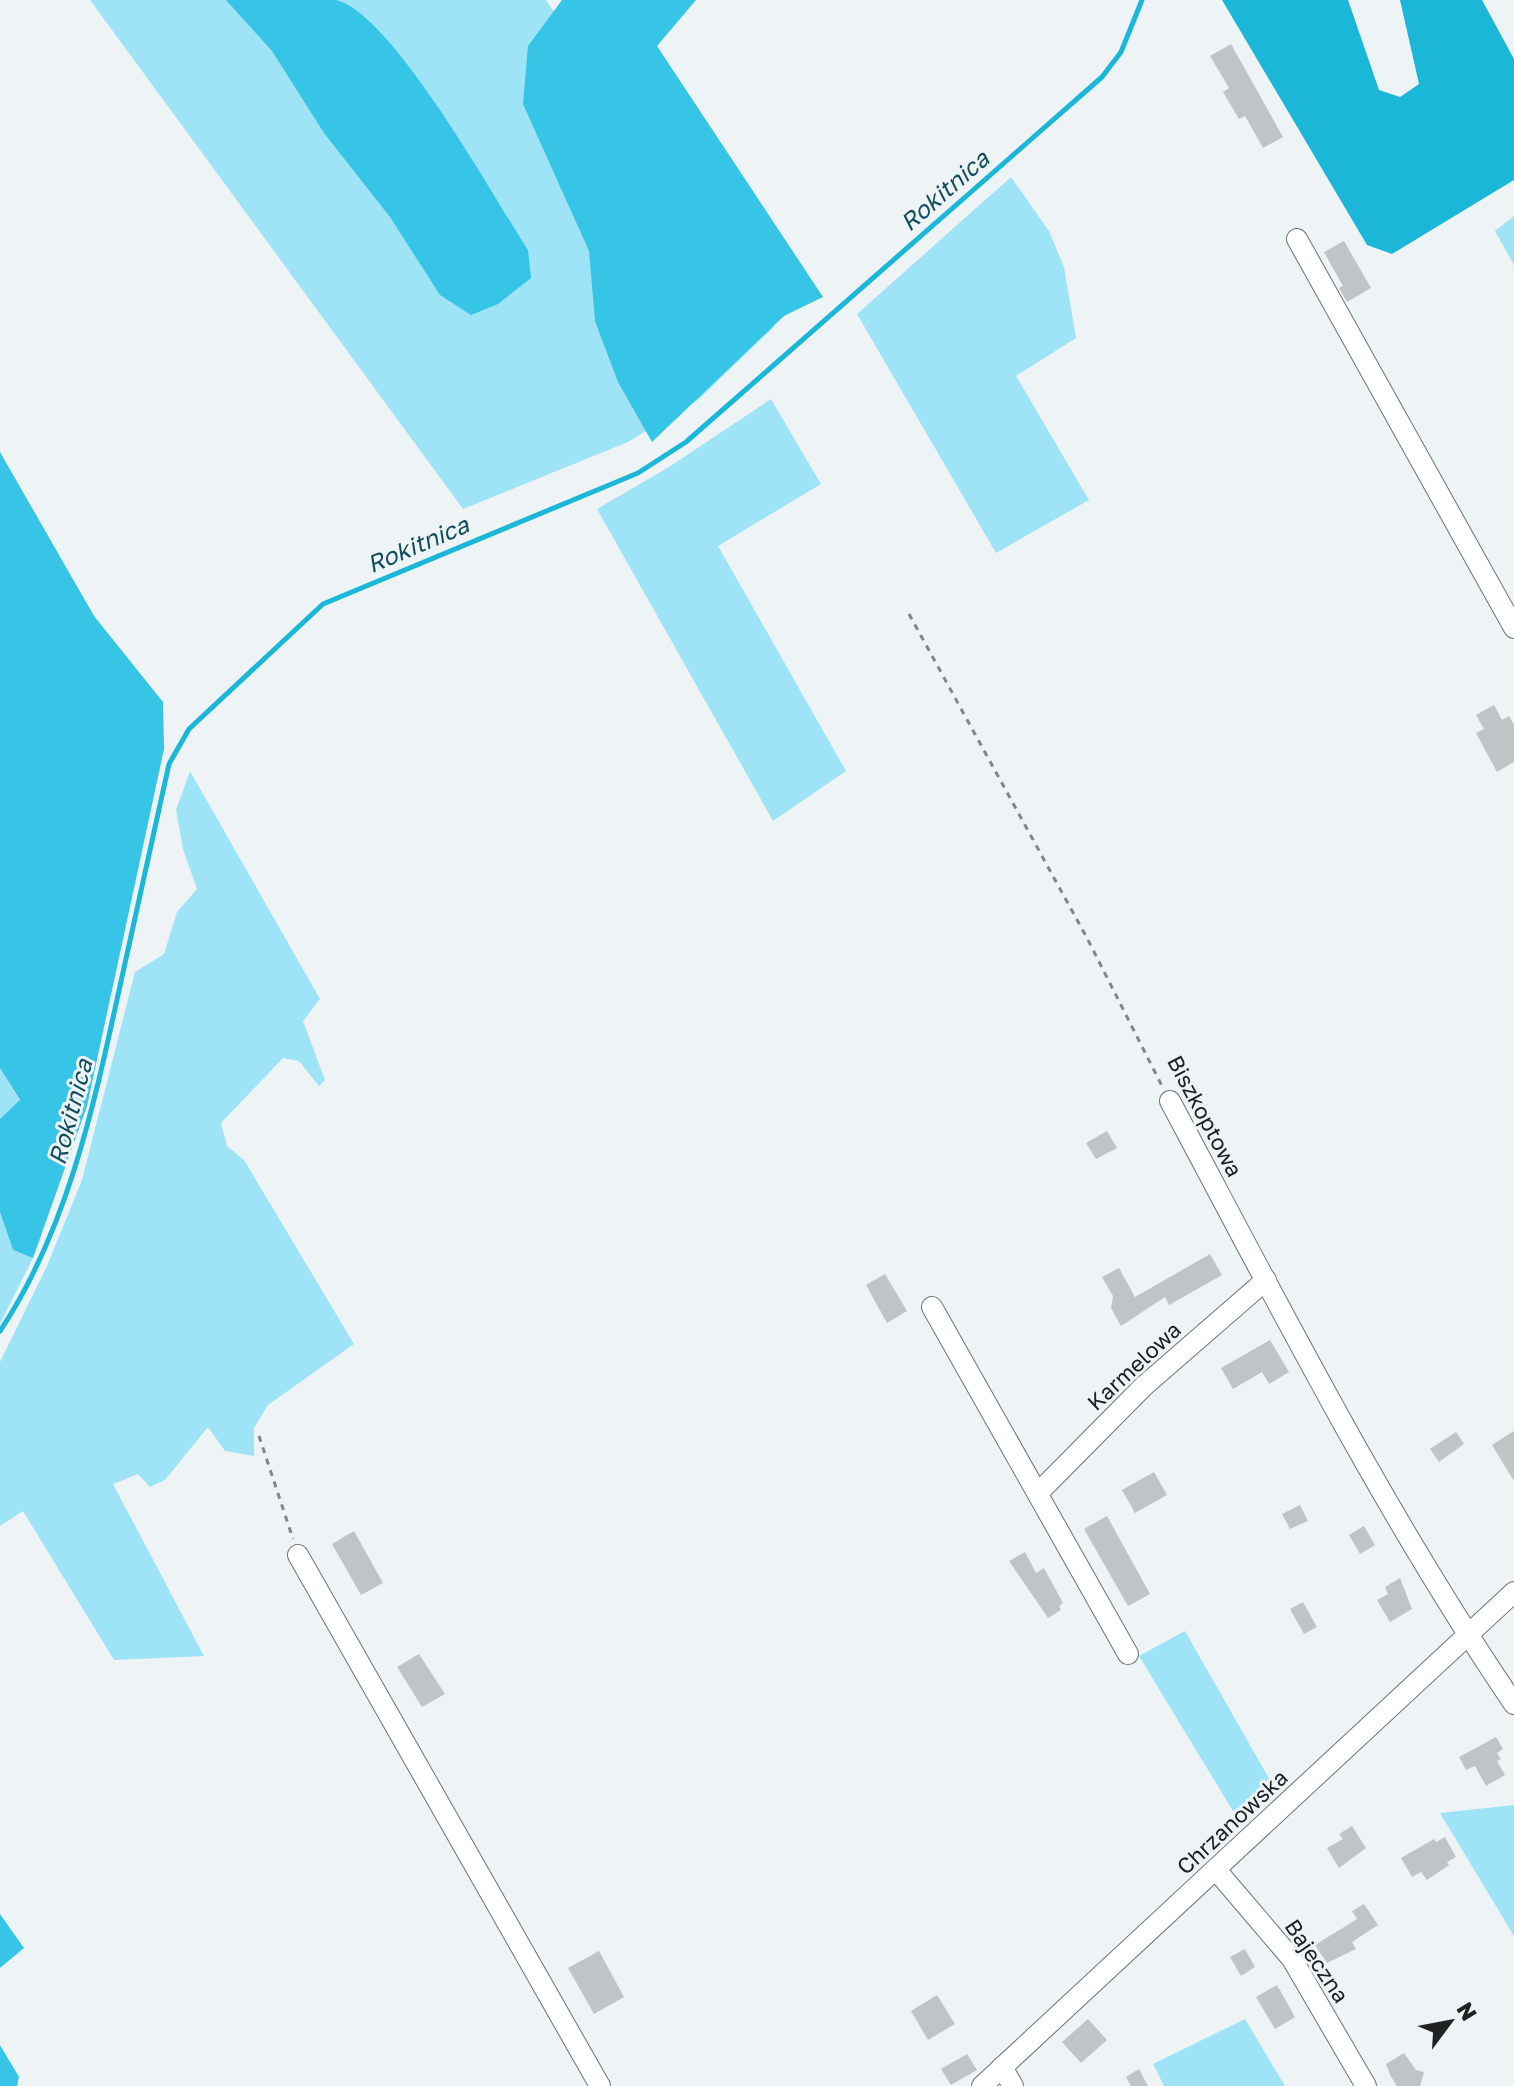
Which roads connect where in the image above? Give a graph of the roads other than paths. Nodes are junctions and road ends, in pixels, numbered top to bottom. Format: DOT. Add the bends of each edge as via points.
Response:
graph roads {
  1 [pos="1297,239"];
  2 [pos="1514,628"];
  3 [pos="1170,1101"];
  4 [pos="1266,1280"];
  5 [pos="932,1307"];
  6 [pos="1039,1492"];
  7 [pos="298,1555"];
  8 [pos="1514,1592"];
  9 [pos="1467,1635"];
  10 [pos="1128,1654"];
  11 [pos="1514,1704"];
  12 [pos="1217,1871"];
  13 [pos="1002,2067"];
  14 [pos="600,2086"];
  15 [pos="982,2086"];
  16 [pos="1013,2086"];
  17 [pos="1366,2086"];
  1 -- 2 [label="street"];
  3 -- 4 [label="street, Biszkoptowa"];
  4 -- 6 [label="street, Karmelowa" via="1144,1386"];
  4 -- 9 [label="street, Biszkoptowa"];
  5 -- 6 [label="street"];
  6 -- 10 [label="street"];
  7 -- 14 [label="street"];
  8 -- 9 [label="street, Chrzanowska"];
  9 -- 11 [label="street, Biszkoptowa"];
  9 -- 12 [label="street, Chrzanowska"];
  12 -- 13 [label="street, Chrzanowska"];
  12 -- 17 [label="street, Bajeczna" via="1292,1959"];
  13 -- 15 [label="street, Chrzanowska"];
  13 -- 16 [label="street"];
}
